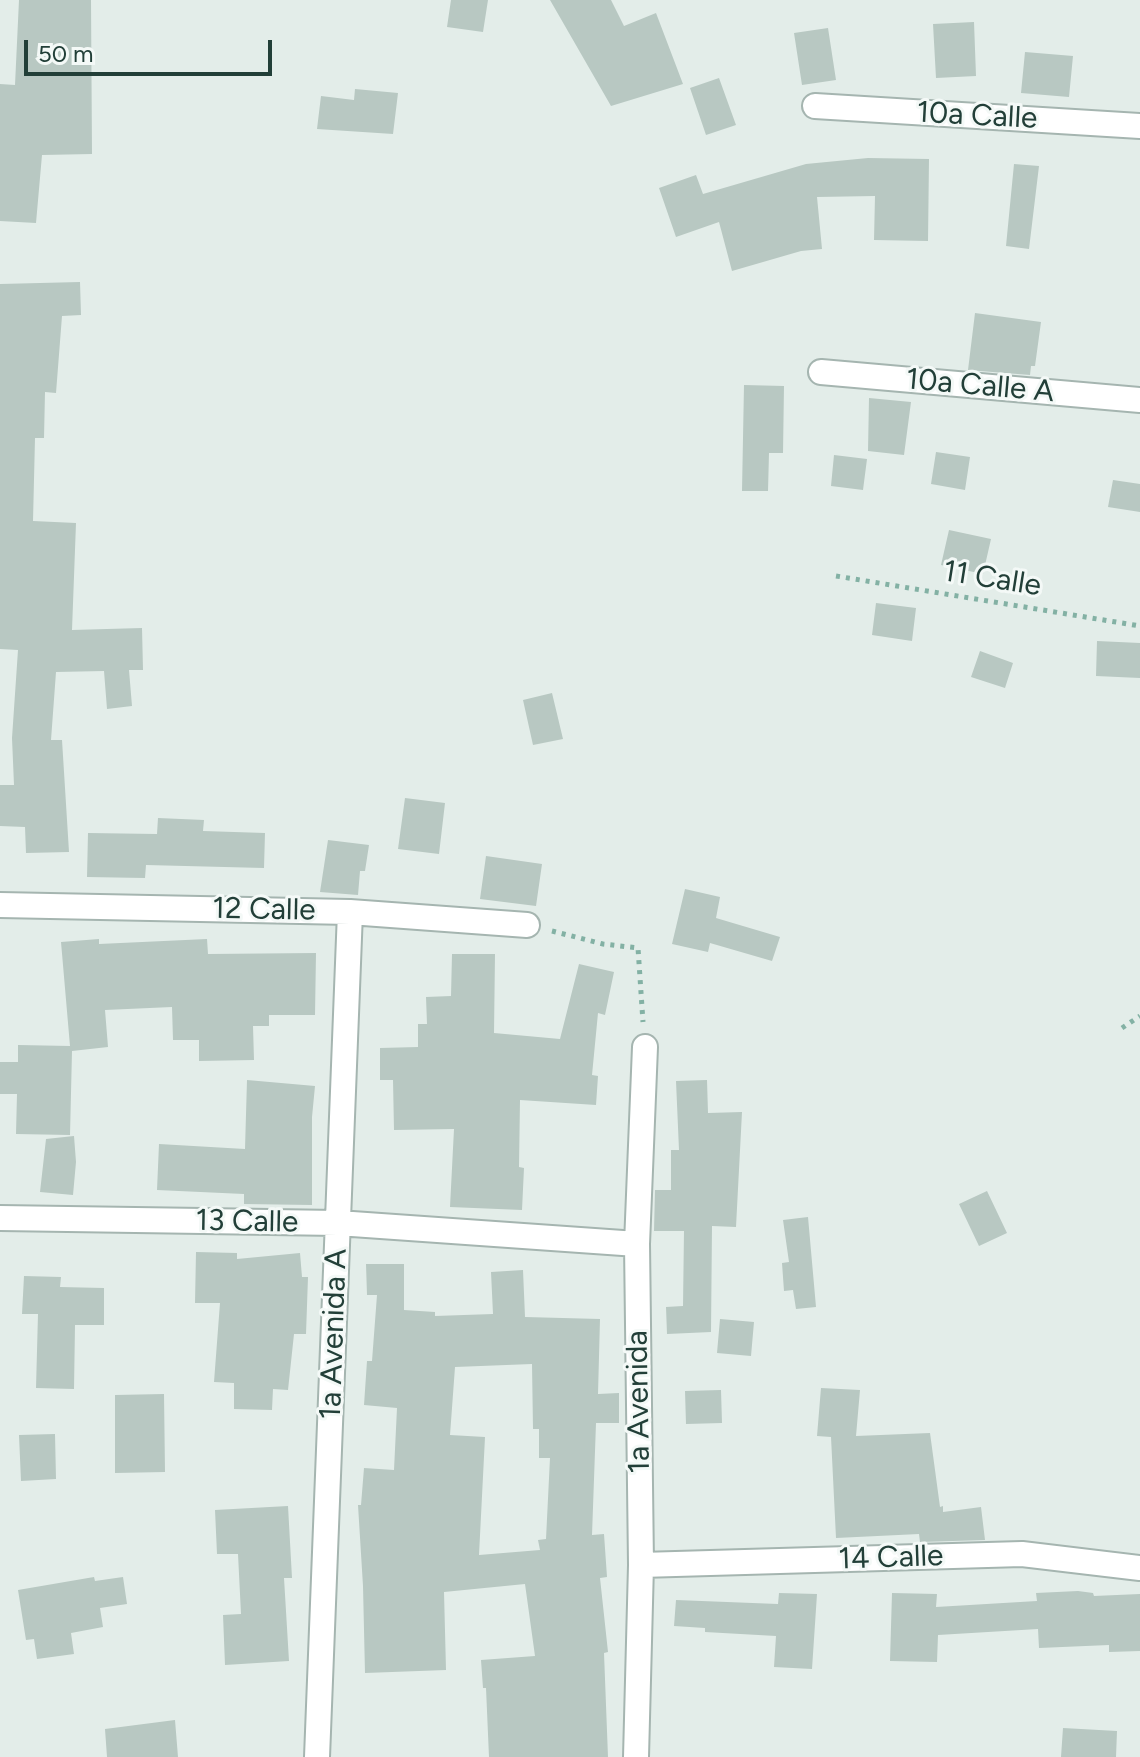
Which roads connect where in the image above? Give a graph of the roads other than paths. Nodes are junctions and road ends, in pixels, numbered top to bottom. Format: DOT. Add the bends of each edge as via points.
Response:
graph roads {
  1 [pos="815,106"];
  2 [pos="1140,126"];
  3 [pos="821,372"];
  4 [pos="1140,400"];
  5 [pos="0,905"];
  6 [pos="350,912"];
  7 [pos="527,925"];
  8 [pos="645,1047"];
  9 [pos="0,1218"];
  10 [pos="338,1223"];
  11 [pos="637,1244"];
  12 [pos="641,1565"];
  13 [pos="1140,1568"];
  14 [pos="317,1757"];
  15 [pos="636,1757"];
  1 -- 2 [label="street, 10a Calle"];
  3 -- 4 [label="street, 10a Calle A"];
  5 -- 6 [label="street, 12 Calle"];
  6 -- 7 [label="street, 12 Calle"];
  6 -- 10 [label="street, 1a Avenida A"];
  8 -- 11 [label="street, 1a Avenida"];
  9 -- 10 [label="street, 13 Calle"];
  10 -- 11 [label="street, 13 Calle"];
  10 -- 14 [label="street, 1a Avenida A"];
  11 -- 12 [label="street, 1a Avenida"];
  12 -- 13 [label="street, 14 Calle" via="1022,1554"];
  12 -- 15 [label="street, 1a Avenida"];
}
